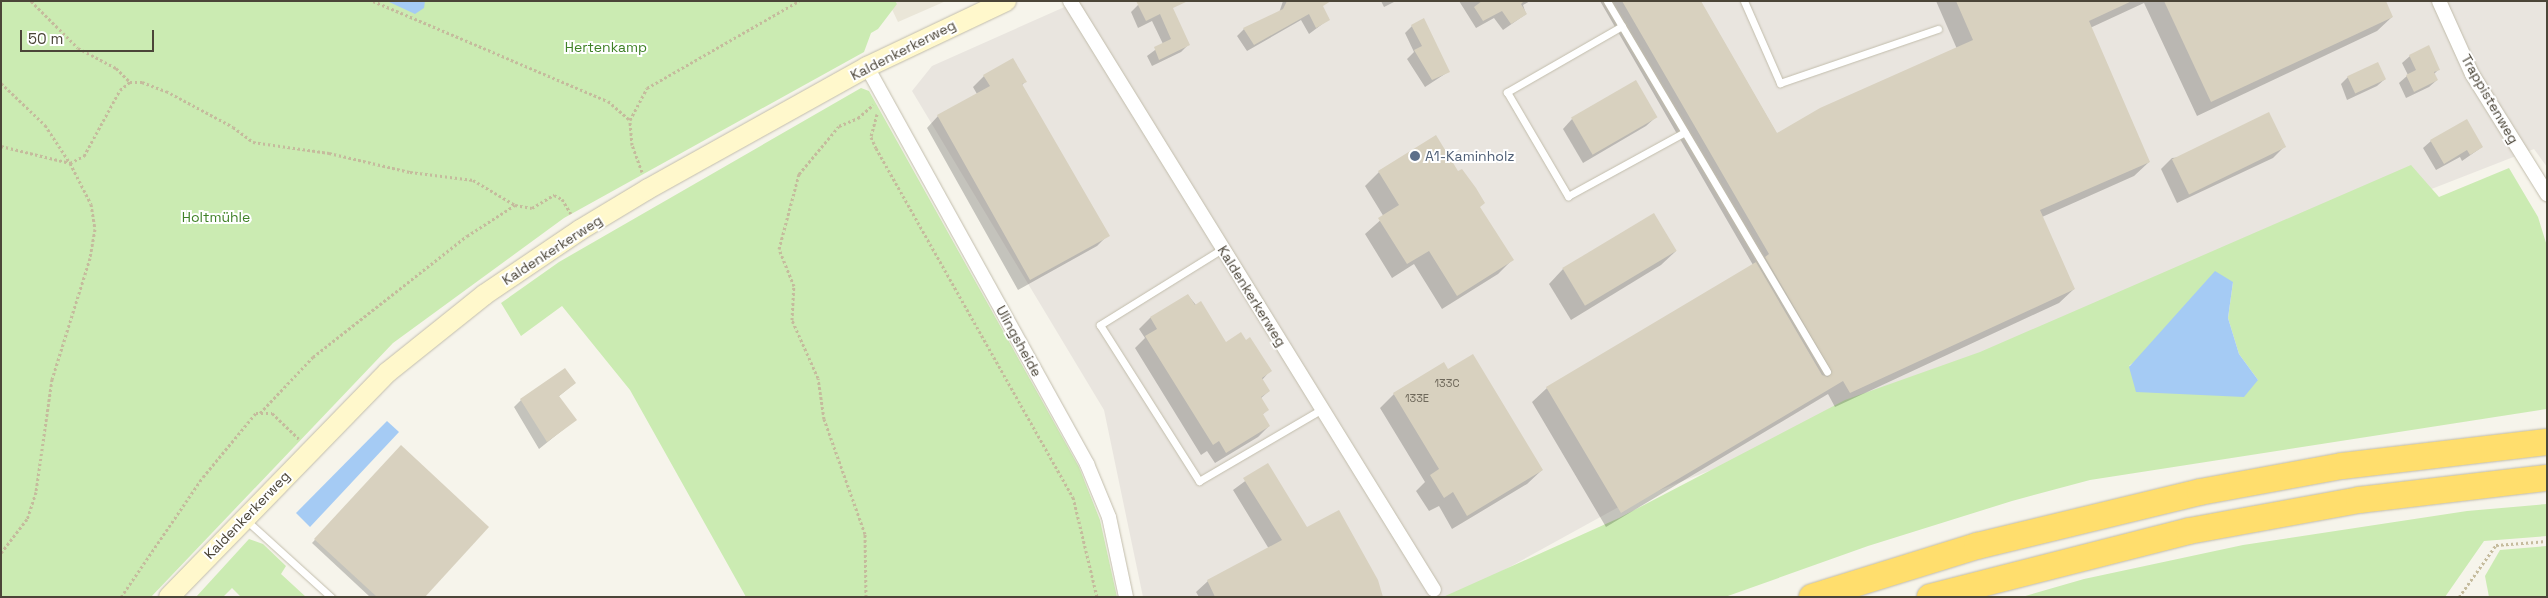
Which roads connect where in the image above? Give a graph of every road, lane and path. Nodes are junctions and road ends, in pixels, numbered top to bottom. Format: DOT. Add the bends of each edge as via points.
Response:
graph roads {
  1 [pos="31,1"];
  2 [pos="373,1"];
  3 [pos="799,1"];
  4 [pos="1006,1"];
  5 [pos="1070,1"];
  6 [pos="1607,1"];
  7 [pos="1744,1"];
  8 [pos="2439,1"];
  9 [pos="1622,26"];
  10 [pos="1938,29"];
  11 [pos="867,67"];
  12 [pos="130,82"];
  13 [pos="1,83"];
  14 [pos="882,97"];
  15 [pos="630,120"];
  16 [pos="1685,132"];
  17 [pos="1,146"];
  18 [pos="70,163"];
  19 [pos="644,178"];
  20 [pos="2547,194"];
  21 [pos="516,204"];
  22 [pos="580,230"];
  23 [pos="1222,249"];
  24 [pos="1826,372"];
  25 [pos="1322,409"];
  26 [pos="260,413"];
  27 [pos="2547,442"];
  28 [pos="310,449"];
  29 [pos="2547,478"];
  30 [pos="244,518"];
  31 [pos="2547,541"];
  32 [pos="1,553"];
  33 [pos="1434,590"];
  34 [pos="121,597"];
  35 [pos="169,597"];
  36 [pos="331,597"];
  37 [pos="866,597"];
  38 [pos="1097,597"];
  39 [pos="1126,597"];
  40 [pos="1812,597"];
  41 [pos="1930,597"];
  42 [pos="2459,597"];
  1 -- 12 [label="path" via="78,48 116,68"];
  2 -- 15 [label="path" via="608,101"];
  3 -- 15 [label="path" via="647,88"];
  4 -- 11 [label="main road, Kaldenkerkerweg"];
  5 -- 23 [label="street, Kaldenkerkerweg"];
  6 -- 9 [label="lane"];
  7 -- 10 [label="lane" via="1780,83"];
  8 -- 20 [label="street, Trappistenweg" via="2472,74"];
  9 -- 16 [label="lane"];
  9 -- 16 [label="lane" via="1507,92 1568,196"];
  11 -- 14 [label="street, Ulingsheide"];
  11 -- 22 [label="main road, Kaldenkerkerweg"];
  12 -- 18 [label="path" via="114,98 84,156"];
  12 -- 21 [label="path" via="166,91 253,142 330,153 401,171 473,180"];
  13 -- 18 [label="path" via="45,125"];
  14 -- 37 [label="path" via="858,118 839,126 799,174 779,249 794,286 792,320 818,378 824,419 866,534"];
  14 -- 38 [label="path" via="871,137 1073,496"];
  14 -- 39 [label="street, Ulingsheide" via="1087,464 1109,517"];
  15 -- 19 [label="path" via="632,145"];
  16 -- 24 [label="lane"];
  17 -- 18 [label="path"];
  18 -- 32 [label="path" via="90,204 95,229 90,258 52,378 36,492 27,519"];
  21 -- 22 [label="path" via="532,208 554,195 562,199"];
  21 -- 26 [label="path" via="466,236 313,357"];
  22 -- 28 [label="main road, Kaldenkerkerweg" via="484,295 388,372"];
  23 -- 25 [label="street, Kaldenkerkerweg"];
  23 -- 25 [label="lane" via="1100,325 1199,482"];
  25 -- 33 [label="street, Kaldenkerkerweg"];
  26 -- 28 [label="path" via="272,413"];
  26 -- 34 [label="path" via="256,413 203,477"];
  27 -- 40 [label="highway" via="2342,466 2200,492 1977,546"];
  28 -- 30 [label="main road, Kaldenkerkerweg"];
  29 -- 41 [label="highway" via="2359,500 2189,531"];
  30 -- 35 [label="main road, Kaldenkerkerweg"];
  30 -- 36 [label="lane"];
  31 -- 42 [label="path" via="2496,545"];
}
